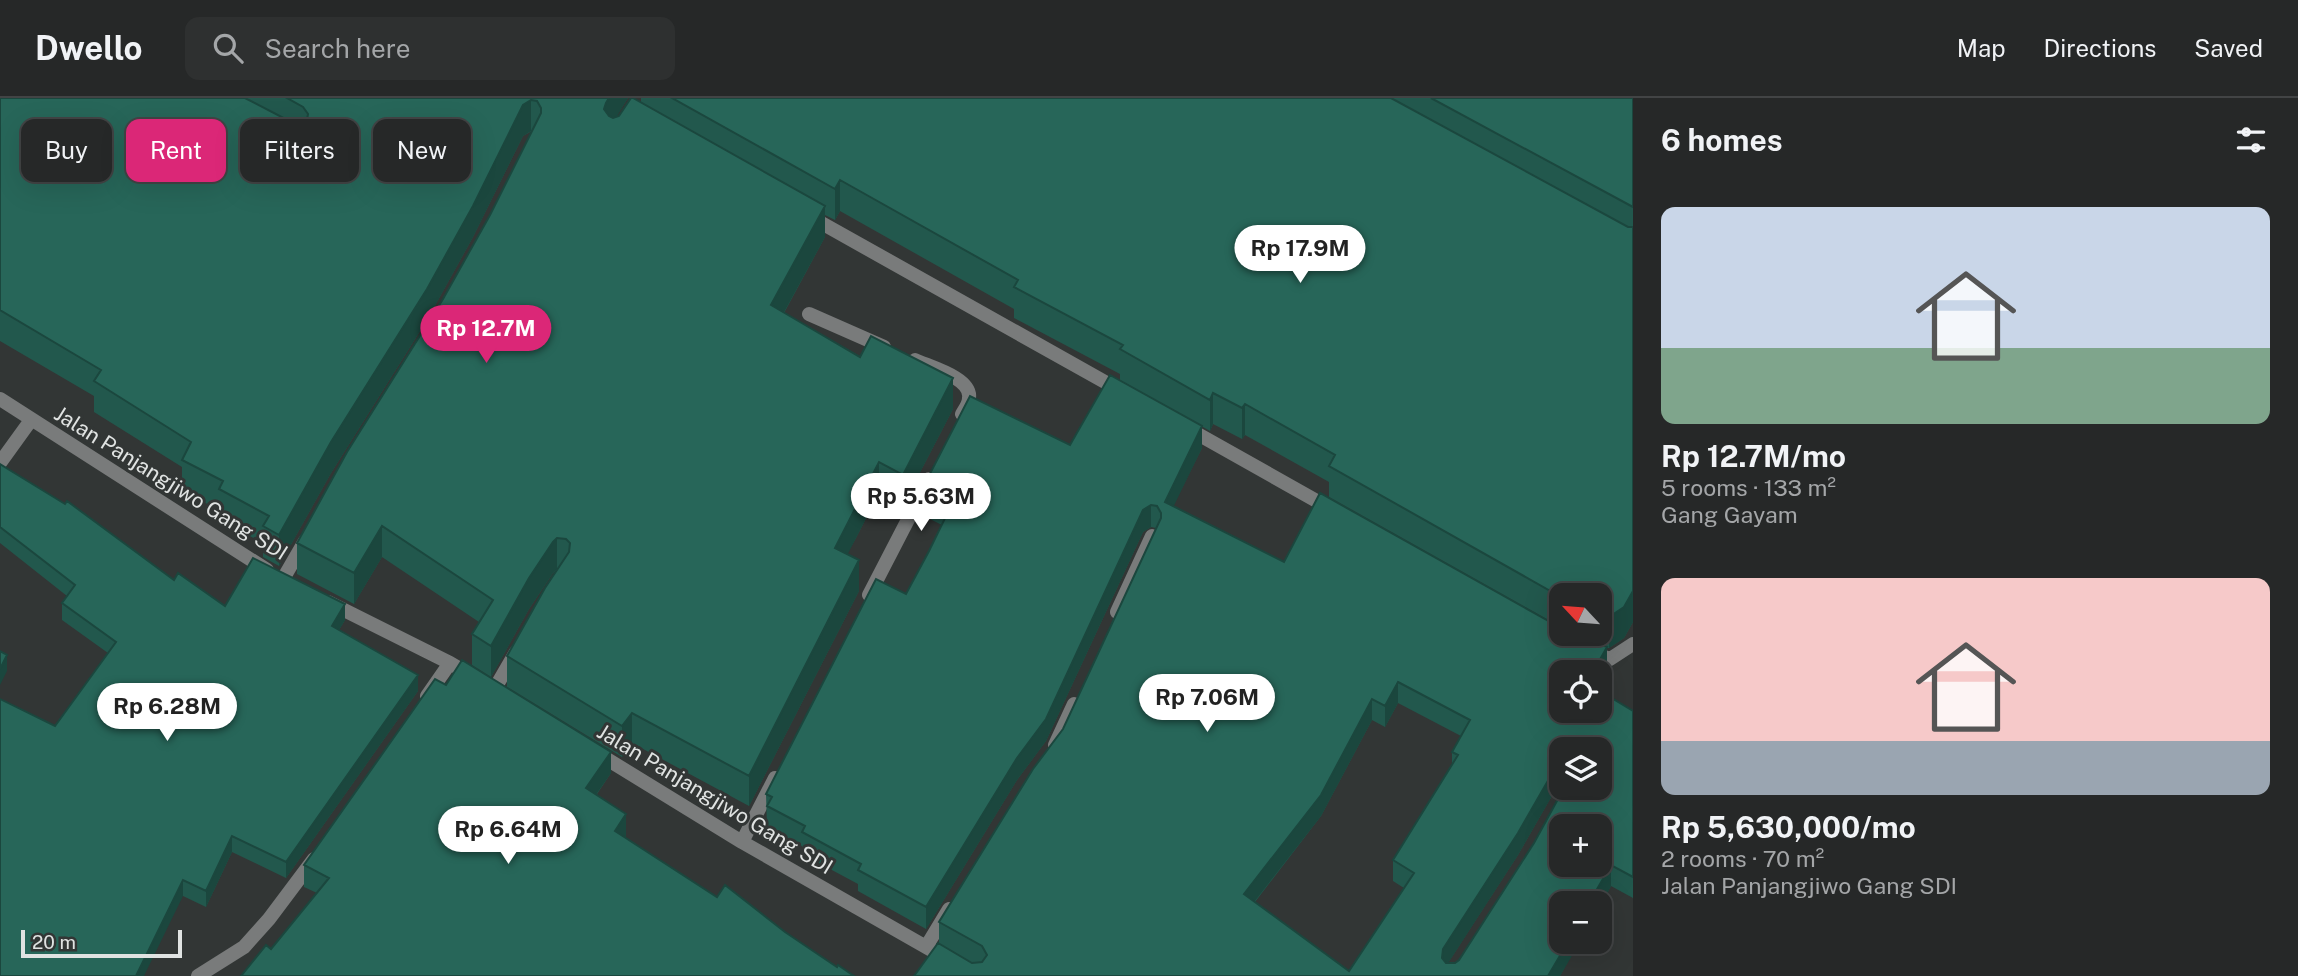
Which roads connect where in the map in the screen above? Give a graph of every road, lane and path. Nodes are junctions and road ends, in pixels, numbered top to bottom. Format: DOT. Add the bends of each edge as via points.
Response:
graph roads {
  1 [pos="797,209"];
  2 [pos="810,314"];
  3 [pos="0,399"];
  4 [pos="1135,399"];
  5 [pos="1171,419"];
  6 [pos="31,420"];
  7 [pos="954,430"];
  8 [pos="0,463"];
  9 [pos="935,468"];
  10 [pos="1340,514"];
  11 [pos="310,532"];
  12 [pos="1152,536"];
  13 [pos="319,597"];
  14 [pos="864,604"];
  15 [pos="1112,624"];
  16 [pos="525,636"];
  17 [pos="1633,644"];
  18 [pos="1580,647"];
  19 [pos="450,663"];
  20 [pos="1083,685"];
  21 [pos="419,708"];
  22 [pos="589,748"];
  23 [pos="1047,756"];
  24 [pos="782,765"];
  25 [pos="742,842"];
  26 [pos="325,843"];
  27 [pos="954,900"];
  28 [pos="926,947"];
  29 [pos="198,976"];
  30 [pos="976,976"];
  1 -- 4 [label="street"];
  2 -- 7 [label="street" via="964,383 970,398"];
  3 -- 6 [label="street, Jalan Panjangjiwo Gang SDI"];
  5 -- 10 [label="street"];
  6 -- 8 [label="street"];
  6 -- 11 [label="street, Jalan Panjangjiwo Gang SDI" via="289,582"];
  9 -- 14 [label="street"];
  12 -- 15 [label="street"];
  13 -- 19 [label="street"];
  16 -- 19 [label="street" via="500,694"];
  17 -- 18 [label="street" via="1610,659"];
  19 -- 21 [label="street"];
  20 -- 23 [label="street"];
  22 -- 25 [label="street, Jalan Panjangjiwo Gang SDI"];
  24 -- 25 [label="street"];
  25 -- 28 [label="street, Jalan Panjangjiwo Gang SDI"];
  26 -- 29 [label="street" via="244,947"];
  27 -- 28 [label="street"];
  28 -- 30 [label="street, Jalan Panjangjiwo Gang SDI"];
}
